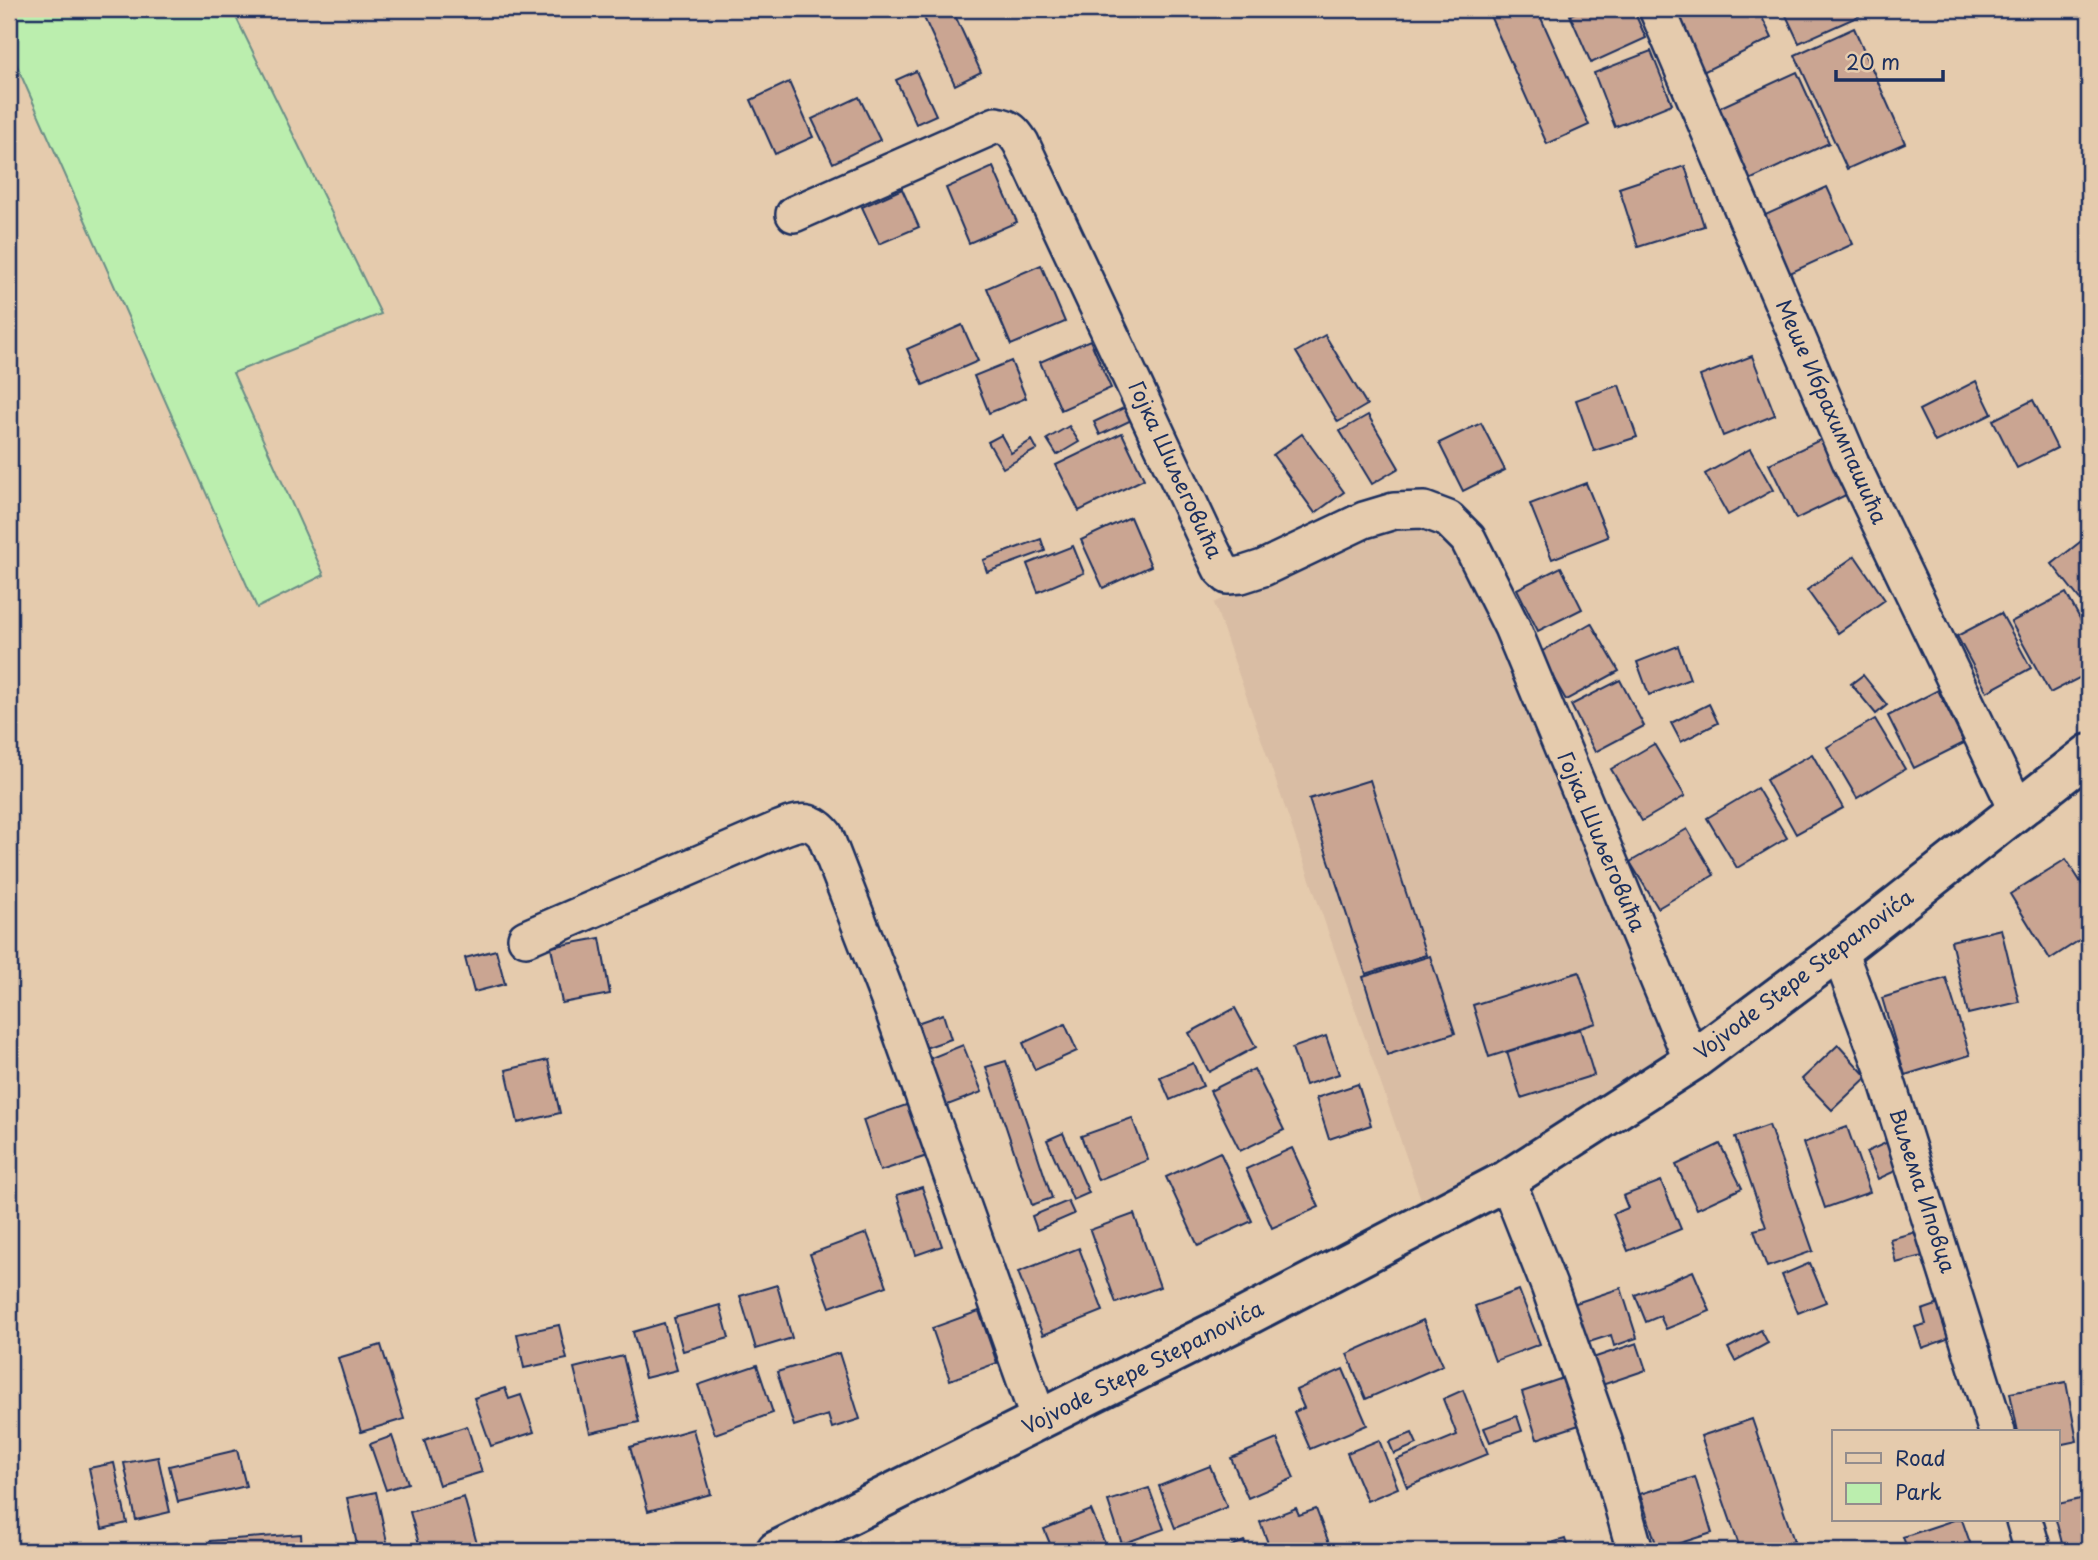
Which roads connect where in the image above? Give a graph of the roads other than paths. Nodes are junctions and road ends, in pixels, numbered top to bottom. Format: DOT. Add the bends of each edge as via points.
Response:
graph roads {
  1 [pos="1657,9"];
  2 [pos="794,214"];
  3 [pos="2089,754"];
  4 [pos="2017,809"];
  5 [pos="526,938"];
  6 [pos="1839,951"];
  7 [pos="1692,1061"];
  8 [pos="1507,1180"];
  9 [pos="1039,1420"];
  10 [pos="1996,1430"];
  11 [pos="2025,1522"];
  12 [pos="776,1551"];
  13 [pos="1635,1551"];
  14 [pos="2033,1551"];
  1 -- 4 [label="street, Меше Ибрахимпашића" via="1851,463"];
  2 -- 7 [label="street, Гојка Шиљеговића" via="986,129 1005,126 1021,143 1209,545 1228,576 1263,568 1364,520 1394,511 1424,510 1448,519 1468,539 1512,627"];
  3 -- 4 [label="main road, Vojvode Stepe Stepanovića"];
  4 -- 6 [label="main road, Vojvode Stepe Stepanovića"];
  5 -- 9 [label="street" via="772,832 802,822 819,827 894,1013"];
  6 -- 7 [label="main road, Vojvode Stepe Stepanovića"];
  6 -- 10 [label="street, Виљема Иповца" via="1882,1066"];
  7 -- 8 [label="main road, Vojvode Stepe Stepanovića"];
  8 -- 9 [label="main road, Vojvode Stepe Stepanovića"];
  8 -- 13 [label="street" via="1605,1444"];
  9 -- 12 [label="main road, Vojvode Stepe Stepanovića"];
  11 -- 14 [label="street"];
}
